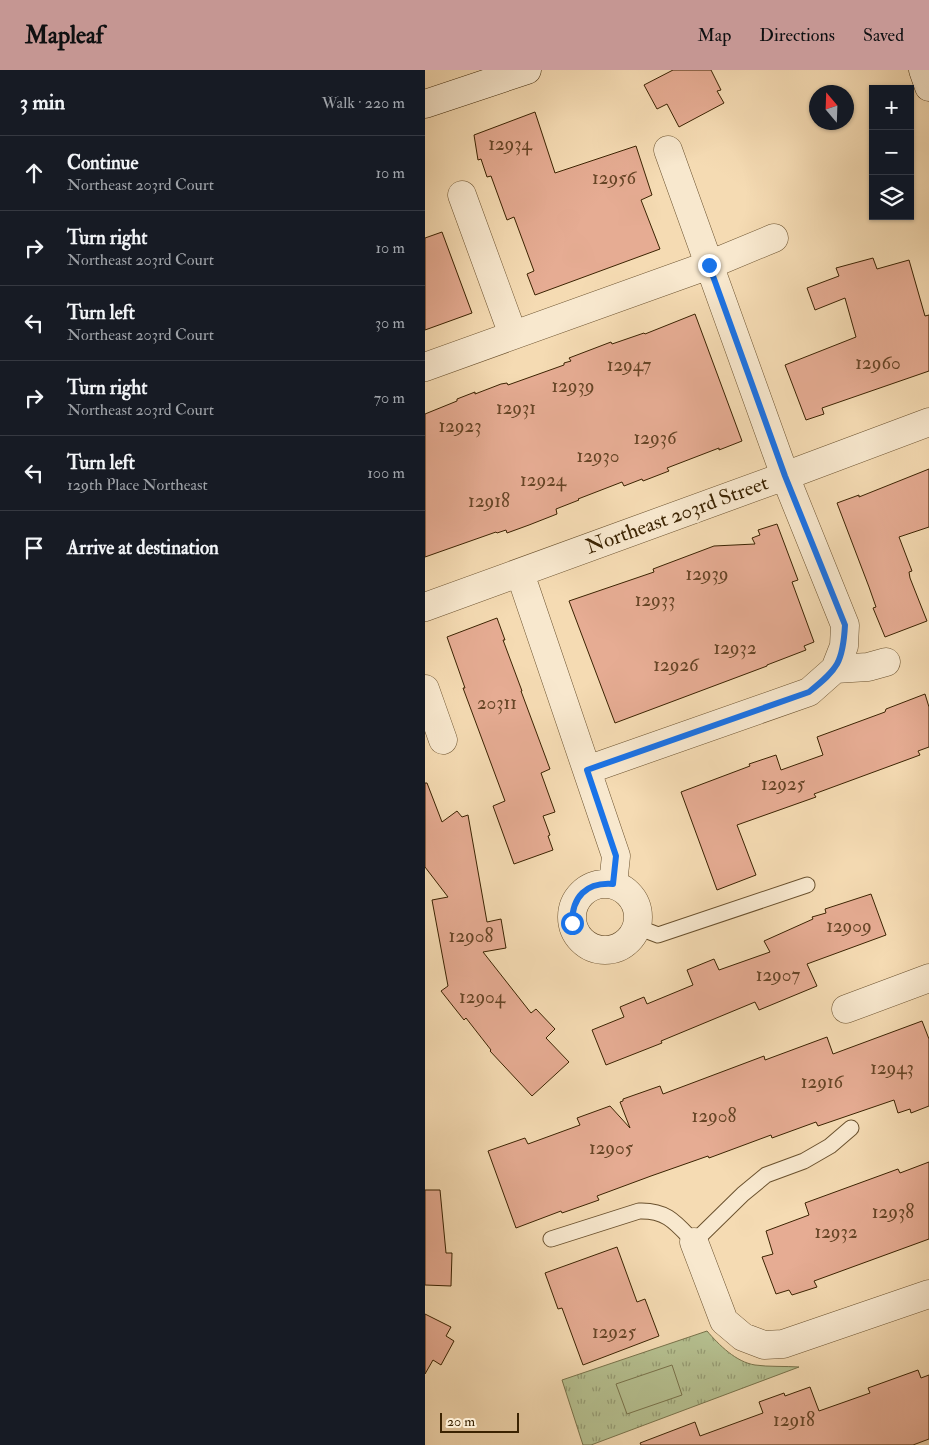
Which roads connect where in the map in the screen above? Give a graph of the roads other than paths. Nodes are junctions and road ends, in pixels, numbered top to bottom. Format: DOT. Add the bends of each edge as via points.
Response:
graph roads {
  1 [pos="527,70"];
  2 [pos="923,70"];
  3 [pos="929,87"];
  4 [pos="425,104"];
  5 [pos="668,150"];
  6 [pos="462,195"];
  7 [pos="774,238"];
  8 [pos="709,265"];
  9 [pos="513,335"];
  10 [pos="425,367"];
  11 [pos="929,422"];
  12 [pos="785,476"];
  13 [pos="520,573"];
  14 [pos="425,607"];
  15 [pos="886,662"];
  16 [pos="835,669"];
  17 [pos="425,689"];
  18 [pos="443,740"];
  19 [pos="587,770"];
  20 [pos="613,884"];
  21 [pos="807,885"];
  22 [pos="637,927"];
  23 [pos="929,978"];
  24 [pos="846,1009"];
  25 [pos="851,1128"];
  26 [pos="551,1239"];
  27 [pos="694,1242"];
  28 [pos="929,1294"];
  1 -- 4 [label="street"];
  2 -- 3 [label="street"];
  5 -- 8 [label="street"];
  6 -- 9 [label="street"];
  7 -- 8 [label="street"];
  8 -- 9 [label="street"];
  8 -- 12 [label="street"];
  9 -- 10 [label="street"];
  11 -- 12 [label="street, Northeast 203rd Street"];
  12 -- 13 [label="street, Northeast 203rd Street"];
  12 -- 16 [label="street" via="845,625 844,646"];
  13 -- 14 [label="street, Northeast 203rd Street"];
  13 -- 19 [label="street"];
  15 -- 16 [label="street" via="868,667"];
  16 -- 19 [label="street" via="809,692"];
  17 -- 18 [label="street"];
  19 -- 20 [label="street" via="616,856"];
  20 -- 22 [label="street" via="623,888 637,906"];
  20 -- 22 [label="street" via="591,886 579,897 572,912 576,934 592,948 614,950 632,937"];
  21 -- 22 [label="lane" via="658,935"];
  23 -- 24 [label="street"];
  25 -- 27 [label="lane" via="813,1156 766,1175"];
  26 -- 27 [label="lane" via="649,1210 674,1220"];
  27 -- 28 [label="street" via="724,1321 743,1337 764,1345 783,1344"];
}
